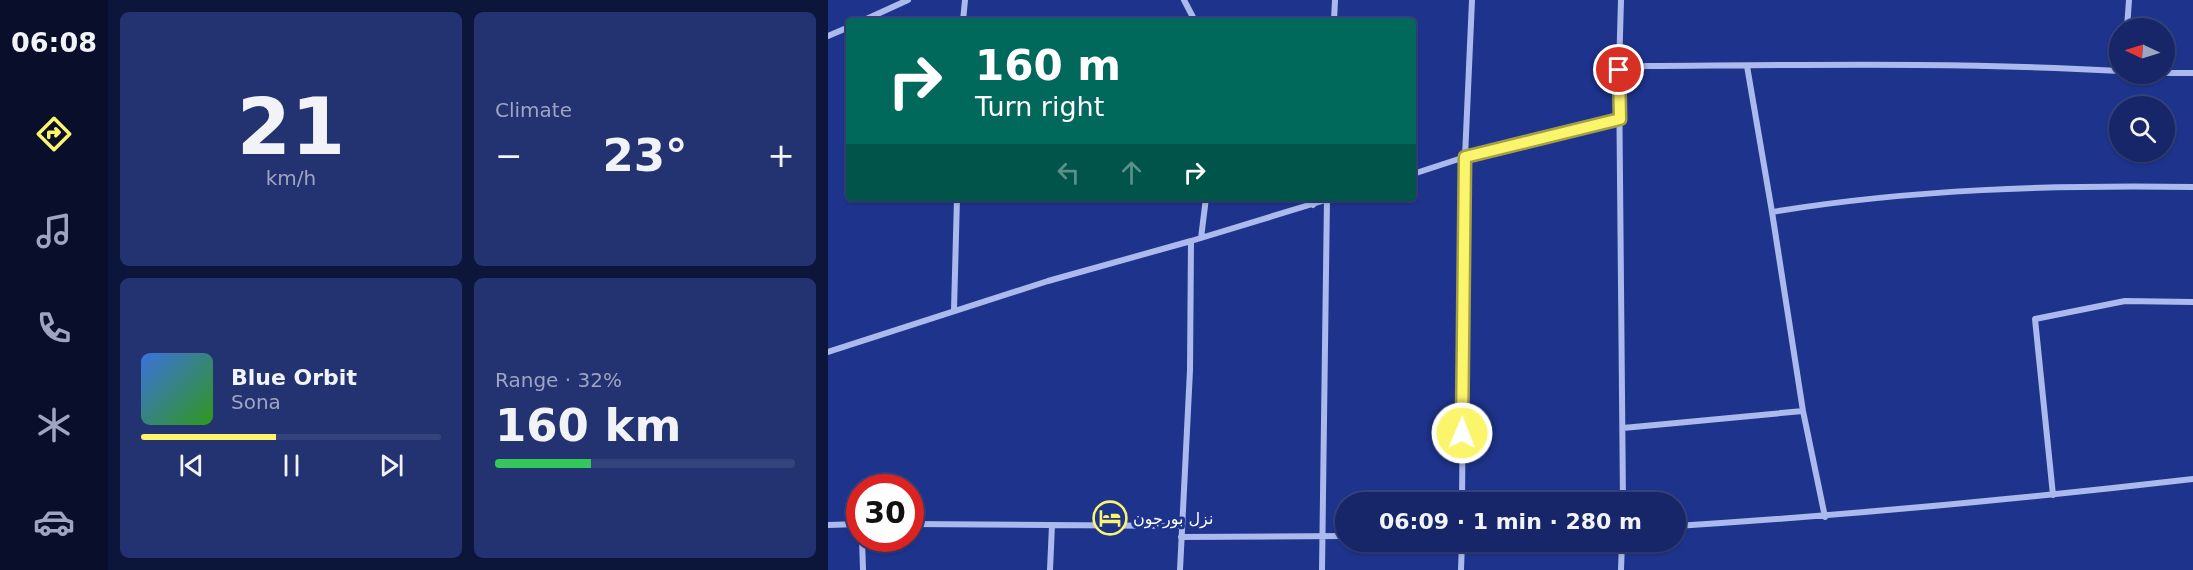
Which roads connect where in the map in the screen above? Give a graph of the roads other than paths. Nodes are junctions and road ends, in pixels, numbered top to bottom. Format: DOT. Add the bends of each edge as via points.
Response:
graph roads {
  1 [pos="908,0"];
  2 [pos="965,0"];
  3 [pos="1184,0"];
  4 [pos="1335,0"];
  5 [pos="1472,0"];
  6 [pos="1621,0"];
  7 [pos="2129,0"];
  8 [pos="869,18"];
  9 [pos="963,18"];
  10 [pos="1193,18"];
  11 [pos="1334,18"];
  12 [pos="2128,18"];
  13 [pos="846,28"];
  14 [pos="828,36"];
  15 [pos="1747,66"];
  16 [pos="1619,70"];
  17 [pos="2109,71"];
  18 [pos="2175,72"];
  19 [pos="2193,73"];
  20 [pos="1620,119"];
  21 [pos="1465,157"];
  22 [pos="1416,173"];
  23 [pos="2193,188"];
  24 [pos="957,201"];
  25 [pos="1206,201"];
  26 [pos="1309,201"];
  27 [pos="1322,201"];
  28 [pos="1329,201"];
  29 [pos="1313,205"];
  30 [pos="1772,212"];
  31 [pos="1201,238"];
  32 [pos="1191,241"];
  33 [pos="2193,303"];
  34 [pos="954,310"];
  35 [pos="828,352"];
  36 [pos="1803,411"];
  37 [pos="1623,428"];
  38 [pos="2193,479"];
  39 [pos="1462,492"];
  40 [pos="1623,492"];
  41 [pos="2053,495"];
  42 [pos="1825,517"];
  43 [pos="846,524"];
  44 [pos="924,524"];
  45 [pos="828,525"];
  46 [pos="1052,525"];
  47 [pos="1686,525"];
  48 [pos="1182,526"];
  49 [pos="1322,536"];
  50 [pos="1181,537"];
  51 [pos="1335,537"];
  52 [pos="862,552"];
  53 [pos="1461,552"];
  54 [pos="1622,552"];
  55 [pos="863,570"];
  56 [pos="1050,570"];
  57 [pos="1180,570"];
  58 [pos="1322,570"];
  59 [pos="1461,570"];
  60 [pos="1622,570"];
  1 -- 8 [label="street"];
  2 -- 9 [label="street"];
  3 -- 10 [label="street"];
  4 -- 11 [label="street"];
  5 -- 21 [label="street"];
  6 -- 16 [label="street"];
  7 -- 12 [label="street"];
  13 -- 14 [label="street"];
  15 -- 16 [label="street" via="1646,66"];
  15 -- 17 [label="street" via="1972,65"];
  15 -- 30 [label="street"];
  16 -- 20 [label="street"];
  18 -- 19 [label="street"];
  20 -- 21 [label="street"];
  20 -- 37 [label="street"];
  21 -- 22 [label="street"];
  21 -- 39 [label="street"];
  23 -- 30 [label="street" via="1992,190 1839,201"];
  24 -- 34 [label="street"];
  25 -- 31 [label="street"];
  26 -- 29 [label="street"];
  27 -- 29 [label="street"];
  28 -- 49 [label="street"];
  29 -- 31 [label="street"];
  30 -- 36 [label="street"];
  31 -- 32 [label="street"];
  32 -- 34 [label="street"];
  32 -- 48 [label="street" via="1190,370"];
  33 -- 41 [label="street" via="2126,301 2036,319"];
  34 -- 35 [label="street"];
  36 -- 37 [label="street"];
  36 -- 42 [label="street"];
  37 -- 40 [label="street"];
  38 -- 41 [label="street"];
  41 -- 42 [label="street"];
  42 -- 47 [label="street"];
  43 -- 45 [label="street"];
  44 -- 46 [label="street"];
  46 -- 48 [label="street"];
  46 -- 56 [label="street"];
  48 -- 50 [label="street"];
  49 -- 50 [label="street"];
  49 -- 51 [label="street"];
  49 -- 58 [label="street"];
  50 -- 57 [label="street"];
  52 -- 55 [label="street"];
  53 -- 59 [label="street"];
  54 -- 60 [label="street"];
}
